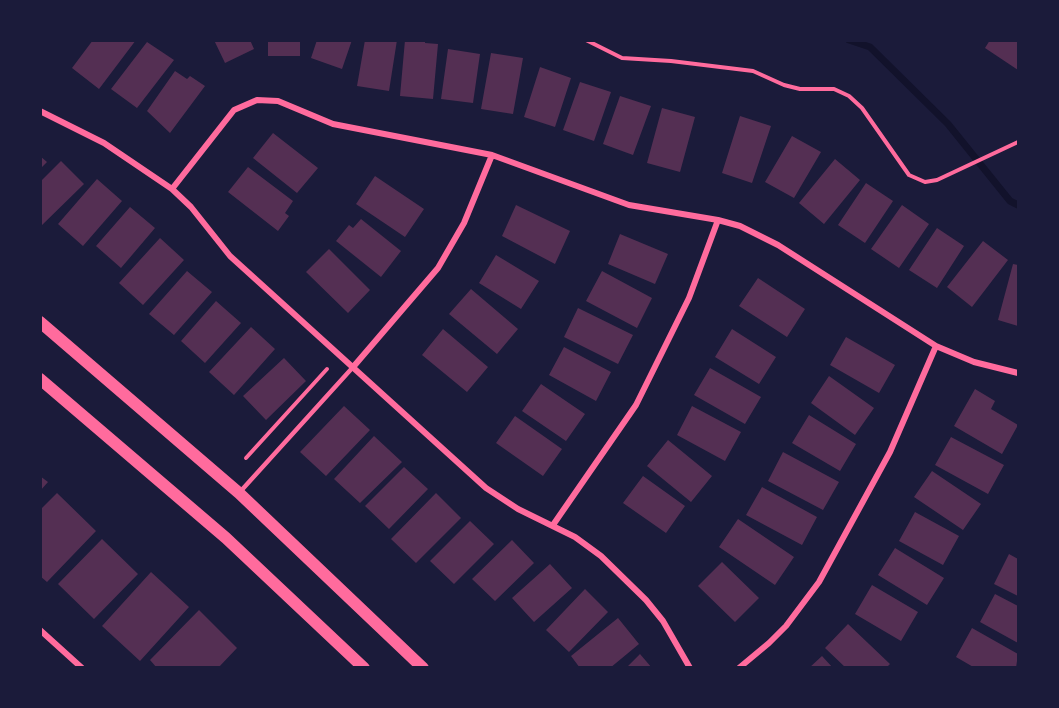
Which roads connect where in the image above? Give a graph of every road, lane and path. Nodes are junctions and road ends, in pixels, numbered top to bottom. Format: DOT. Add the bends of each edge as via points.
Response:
graph roads {
  1 [pos="586,40"];
  2 [pos="40,111"];
  3 [pos="1018,142"];
  4 [pos="492,155"];
  5 [pos="172,189"];
  6 [pos="718,220"];
  7 [pos="40,322"];
  8 [pos="936,346"];
  9 [pos="354,366"];
  10 [pos="327,369"];
  11 [pos="1018,373"];
  12 [pos="40,378"];
  13 [pos="246,458"];
  14 [pos="239,493"];
  15 [pos="553,525"];
  16 [pos="40,630"];
  17 [pos="82,668"];
  18 [pos="364,668"];
  19 [pos="423,668"];
  20 [pos="690,668"];
  21 [pos="739,668"];
  1 -- 3 [label="path" via="622,58 753,71 800,89 834,89 862,108 909,175 925,182"];
  2 -- 5 [label="street" via="112,148"];
  4 -- 5 [label="street" via="355,130 314,118 278,101 257,100 234,110"];
  4 -- 6 [label="street" via="629,205"];
  4 -- 9 [label="street" via="464,223 438,268"];
  5 -- 9 [label="street" via="230,256"];
  6 -- 8 [label="street" via="778,245"];
  6 -- 15 [label="street" via="689,298 647,385 610,446"];
  7 -- 14 [label="main road"];
  8 -- 11 [label="street" via="974,362"];
  8 -- 21 [label="street" via="890,452 819,582 786,626"];
  9 -- 14 [label="lane"];
  9 -- 15 [label="street" via="486,488"];
  10 -- 13 [label="path"];
  12 -- 18 [label="main road" via="234,545"];
  14 -- 19 [label="main road"];
  15 -- 20 [label="street" via="625,576 663,621"];
  16 -- 17 [label="street"];
}
